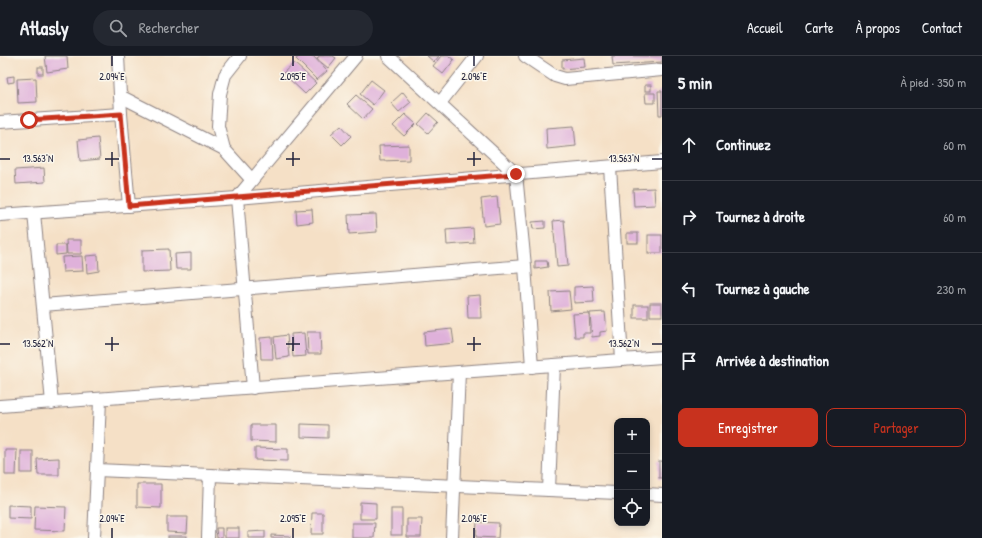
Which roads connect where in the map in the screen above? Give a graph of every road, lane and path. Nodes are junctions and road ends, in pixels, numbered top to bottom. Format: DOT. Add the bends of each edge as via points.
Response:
graph roads {
  1 [pos="118,56"];
  2 [pos="240,56"];
  3 [pos="356,56"];
  4 [pos="388,56"];
  5 [pos="477,56"];
  6 [pos="525,56"];
  7 [pos="662,70"];
  8 [pos="120,96"];
  9 [pos="440,103"];
  10 [pos="121,114"];
  11 [pos="0,122"];
  12 [pos="224,149"];
  13 [pos="662,162"];
  14 [pos="610,167"];
  15 [pos="516,174"];
  16 [pos="252,180"];
  17 [pos="237,198"];
  18 [pos="129,206"];
  19 [pos="34,213"];
  20 [pos="0,216"];
  21 [pos="525,266"];
  22 [pos="246,288"];
  23 [pos="43,305"];
  24 [pos="662,357"];
  25 [pos="622,360"];
  26 [pos="554,365"];
  27 [pos="532,367"];
  28 [pos="459,372"];
  29 [pos="253,388"];
  30 [pos="100,400"];
  31 [pos="52,403"];
  32 [pos="0,406"];
  33 [pos="97,470"];
  34 [pos="210,475"];
  35 [pos="454,486"];
  36 [pos="548,490"];
  37 [pos="614,493"];
  38 [pos="650,494"];
  39 [pos="662,495"];
  40 [pos="94,538"];
  41 [pos="208,538"];
  42 [pos="452,538"];
  1 -- 8 [label="street"];
  2 -- 12 [label="street" via="225,75 220,94 218,126"];
  3 -- 16 [label="street"];
  4 -- 9 [label="street"];
  5 -- 9 [label="street"];
  6 -- 7 [label="street" via="555,76 565,79"];
  8 -- 10 [label="street"];
  8 -- 12 [label="street"];
  9 -- 15 [label="street"];
  10 -- 11 [label="street"];
  10 -- 18 [label="street"];
  12 -- 16 [label="street"];
  13 -- 14 [label="street"];
  14 -- 15 [label="street"];
  14 -- 25 [label="street"];
  15 -- 17 [label="street"];
  15 -- 21 [label="street"];
  16 -- 17 [label="street"];
  17 -- 18 [label="street"];
  17 -- 22 [label="street"];
  18 -- 19 [label="street"];
  19 -- 20 [label="street"];
  19 -- 23 [label="street"];
  21 -- 22 [label="street"];
  21 -- 27 [label="street"];
  22 -- 23 [label="street"];
  22 -- 29 [label="street"];
  23 -- 31 [label="street"];
  24 -- 25 [label="street"];
  25 -- 26 [label="street"];
  26 -- 27 [label="street"];
  26 -- 36 [label="street"];
  27 -- 28 [label="street"];
  28 -- 29 [label="street"];
  28 -- 35 [label="street"];
  29 -- 30 [label="street"];
  30 -- 31 [label="street"];
  30 -- 33 [label="street"];
  31 -- 32 [label="street"];
  33 -- 34 [label="street"];
  33 -- 40 [label="street"];
  34 -- 35 [label="street"];
  34 -- 41 [label="street"];
  35 -- 36 [label="street"];
  35 -- 42 [label="street"];
  36 -- 37 [label="street"];
  38 -- 39 [label="street"];
}
